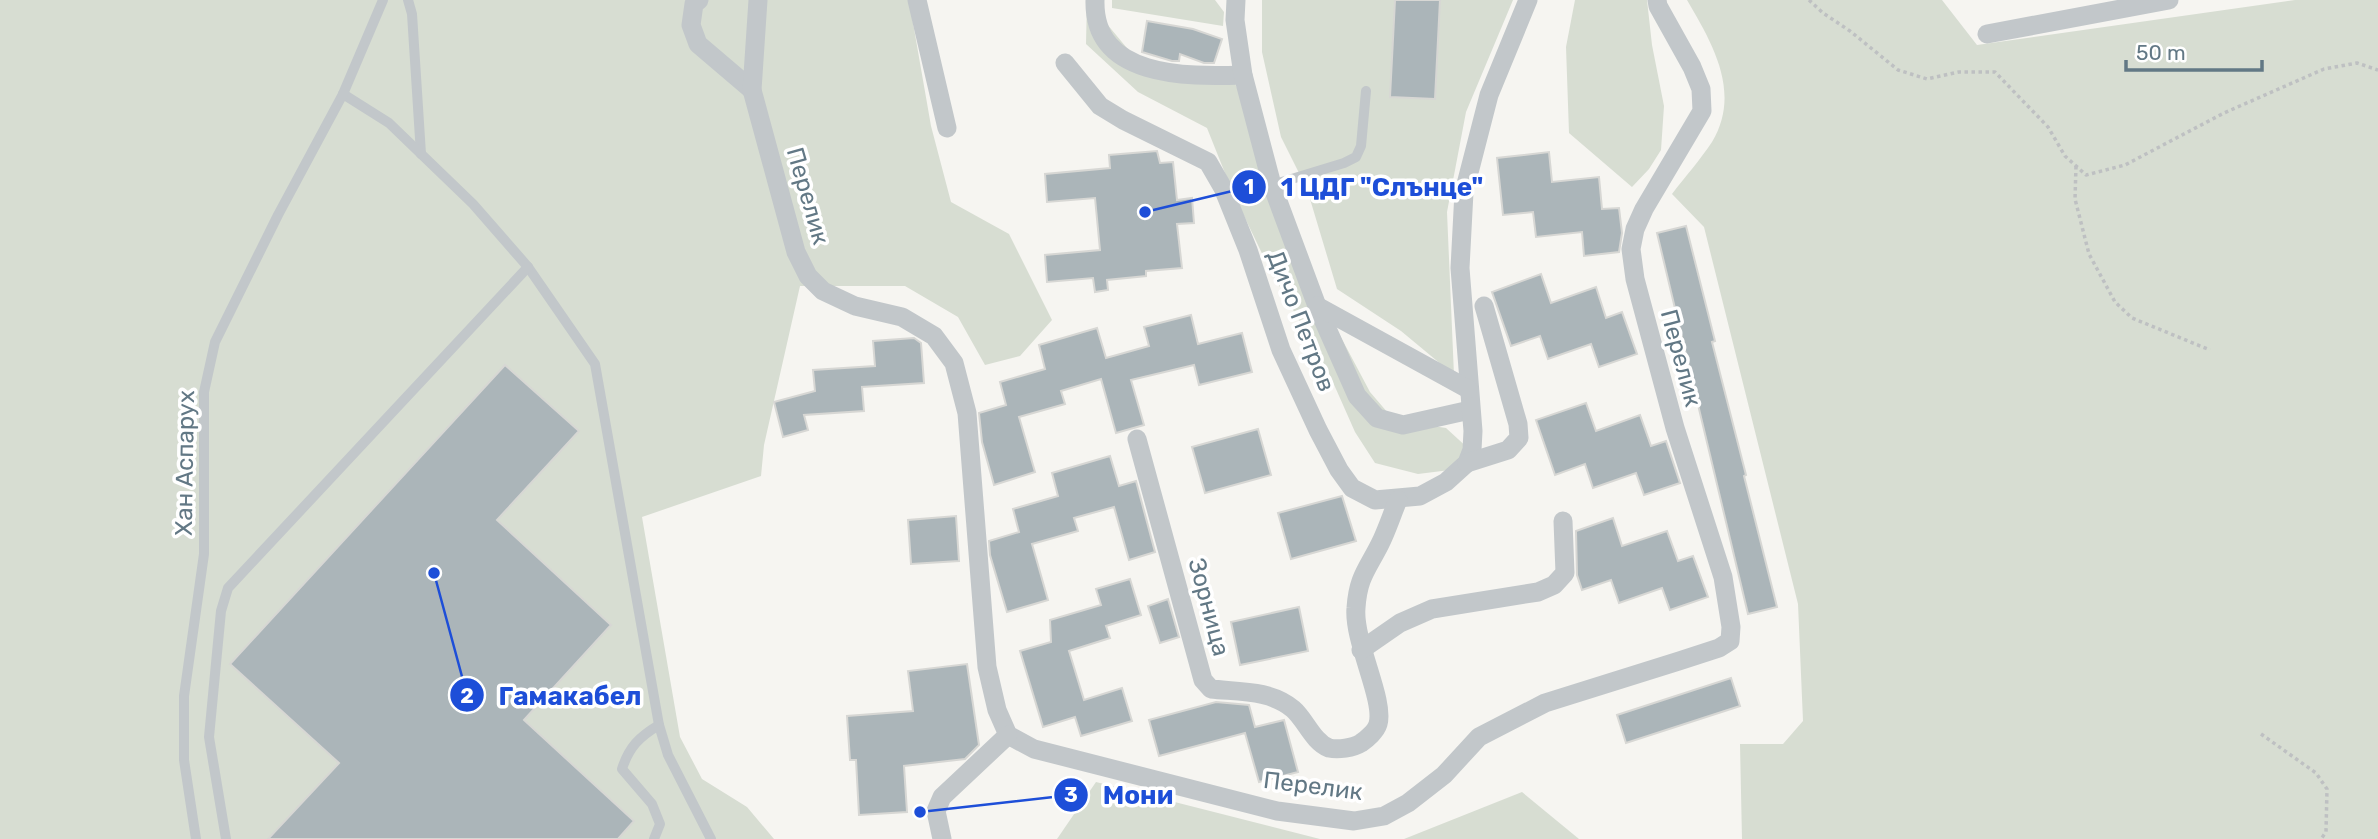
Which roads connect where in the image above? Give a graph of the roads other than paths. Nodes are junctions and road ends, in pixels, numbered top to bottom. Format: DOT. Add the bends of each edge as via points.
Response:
graph roads {
  1 [pos="383,0"];
  2 [pos="408,0"];
  3 [pos="699,0"];
  4 [pos="758,0"];
  5 [pos="917,0"];
  6 [pos="1094,0"];
  7 [pos="1236,0"];
  8 [pos="1528,0"];
  9 [pos="1657,0"];
  10 [pos="2169,0"];
  11 [pos="1987,34"];
  12 [pos="1065,63"];
  13 [pos="1243,75"];
  14 [pos="752,90"];
  15 [pos="1366,91"];
  16 [pos="343,94"];
  17 [pos="947,128"];
  18 [pos="422,154"];
  19 [pos="1272,186"];
  20 [pos="528,267"];
  21 [pos="1317,306"];
  22 [pos="1484,306"];
  23 [pos="1468,389"];
  24 [pos="1470,410"];
  25 [pos="1137,439"];
  26 [pos="1466,463"];
  27 [pos="1398,499"];
  28 [pos="1563,521"];
  29 [pos="1362,650"];
  30 [pos="659,725"];
  31 [pos="1008,735"];
  32 [pos="197,839"];
  33 [pos="226,839"];
  34 [pos="654,839"];
  35 [pos="711,839"];
  36 [pos="942,839"];
  1 -- 16 [label="lane, Хан Аспарух"];
  2 -- 18 [label="lane"];
  3 -- 14 [label="street" via="694,4 691,25 698,44"];
  4 -- 14 [label="street, Перелик"];
  5 -- 17 [label="street"];
  6 -- 13 [label="street" via="1099,28 1119,56 1148,69"];
  7 -- 13 [label="street, Дичо Петров"];
  8 -- 23 [label="street" via="1489,95 1464,192 1460,268"];
  9 -- 31 [label="street, Перелик" via="1701,89 1702,111 1635,229 1634,279 1723,576 1730,640 1679,662 1545,702 1479,737 1444,775 1408,803 1384,816 1354,821 1277,811 1034,749"];
  10 -- 11 [label="street"];
  12 -- 27 [label="street, Дичо Петров" via="1100,106 1208,162 1233,213 1281,350 1339,470 1352,488 1375,500"];
  13 -- 19 [label="street, Дичо Петров"];
  14 -- 31 [label="street, Перелик" via="796,252 808,276 823,291 855,306 902,317 934,336 954,363 967,413 987,667"];
  15 -- 19 [label="lane" via="1356,157"];
  16 -- 18 [label="lane" via="390,123"];
  16 -- 32 [label="lane, Хан Аспарух" via="215,342 204,392 204,554 184,696 184,760"];
  18 -- 20 [label="lane"];
  19 -- 21 [label="street, Дичо Петров"];
  20 -- 30 [label="lane" via="595,364"];
  20 -- 33 [label="lane" via="228,588 221,611 209,737"];
  21 -- 23 [label="street"];
  21 -- 24 [label="street, Дичо Петров" via="1357,396 1377,418 1403,425"];
  22 -- 26 [label="street" via="1519,438 1508,450"];
  23 -- 24 [label="street"];
  24 -- 26 [label="street" via="1472,450"];
  25 -- 29 [label="street, Зорница" via="1203,680 1211,689 1277,698 1294,709 1329,748 1358,745 1378,724 1378,704"];
  26 -- 27 [label="street, Дичо Петров" via="1447,482 1420,496"];
  27 -- 29 [label="street, Зорница" via="1360,579 1355,612"];
  28 -- 29 [label="street" via="1565,573 1554,585 1538,592 1432,609 1400,623"];
  30 -- 34 [label="lane" via="640,736 621,769 652,804 660,824"];
  30 -- 35 [label="lane" via="668,755"];
  31 -- 36 [label="street" via="942,797 936,811"];
}
